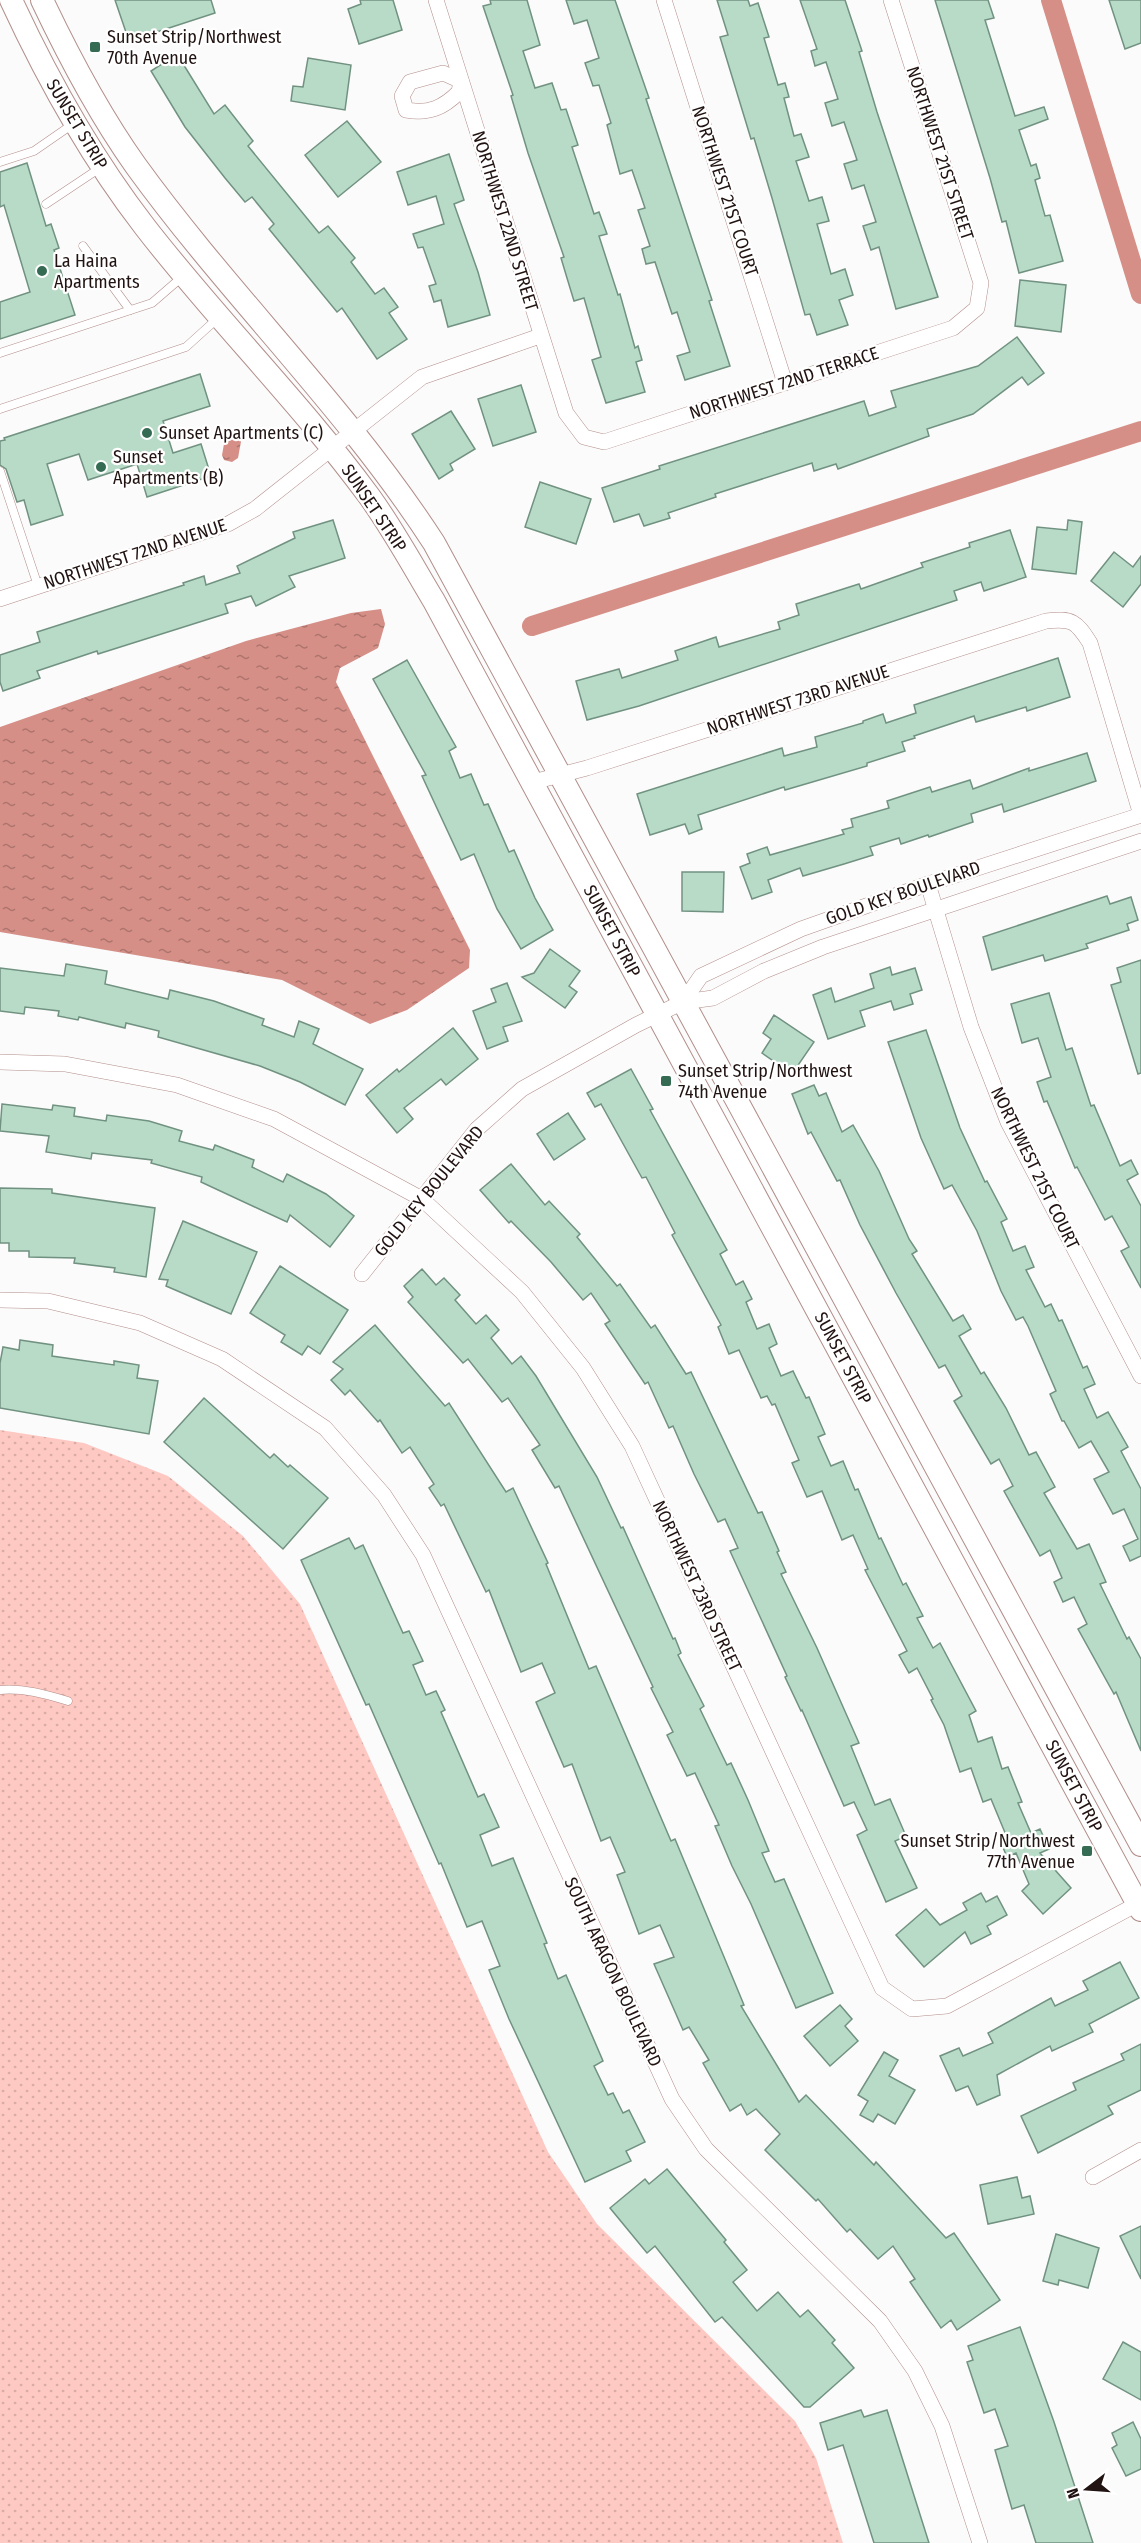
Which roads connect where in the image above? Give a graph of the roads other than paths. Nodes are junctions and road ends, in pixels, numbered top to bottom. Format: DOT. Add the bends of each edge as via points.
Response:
graph roads {
  1 [pos="10,0"];
  2 [pos="42,0"];
  3 [pos="436,0"];
  4 [pos="664,0"];
  5 [pos="891,0"];
  6 [pos="74,124"];
  7 [pos="0,162"];
  8 [pos="102,167"];
  9 [pos="46,204"];
  10 [pos="83,246"];
  11 [pos="223,274"];
  12 [pos="185,275"];
  13 [pos="200,293"];
  14 [pos="977,308"];
  15 [pos="130,310"];
  16 [pos="220,316"];
  17 [pos="540,336"];
  18 [pos="0,352"];
  19 [pos="785,383"];
  20 [pos="0,409"];
  21 [pos="354,430"];
  22 [pos="584,438"];
  23 [pos="332,449"];
  24 [pos="0,471"];
  25 [pos="38,586"];
  26 [pos="0,599"];
  27 [pos="561,775"];
  28 [pos="533,783"];
  29 [pos="1141,815"];
  30 [pos="1141,841"];
  31 [pos="928,884"];
  32 [pos="936,908"];
  33 [pos="683,1002"];
  34 [pos="657,1014"];
  35 [pos="0,1062"];
  36 [pos="422,1199"];
  37 [pos="362,1274"];
  38 [pos="0,1300"];
  39 [pos="1141,1376"];
  40 [pos="0,1690"];
  41 [pos="68,1701"];
  42 [pos="1141,1845"];
  43 [pos="1140,1905"];
  44 [pos="1141,2150"];
  45 [pos="1093,2177"];
  46 [pos="980,2543"];
  1 -- 6 [label="street, SUNSET STRIP"];
  2 -- 11 [label="street, SUNSET STRIP" via="121,144"];
  3 -- 17 [label="street, NORTHWEST 22ND STREET"];
  4 -- 19 [label="street, NORTHWEST 21ST COURT"];
  5 -- 14 [label="street, NORTHWEST 21ST STREET" via="981,283"];
  6 -- 7 [label="lane" via="34,151"];
  6 -- 8 [label="street, SUNSET STRIP"];
  8 -- 9 [label="lane"];
  8 -- 12 [label="street, SUNSET STRIP"];
  10 -- 15 [label="lane"];
  11 -- 13 [label="street"];
  11 -- 21 [label="street, SUNSET STRIP"];
  12 -- 13 [label="street, SUNSET STRIP"];
  12 -- 15 [label="lane" via="152,303"];
  13 -- 16 [label="street, SUNSET STRIP"];
  14 -- 19 [label="street, NORTHWEST 72ND TERRACE" via="952,328"];
  15 -- 18 [label="lane"];
  16 -- 20 [label="lane" via="186,346"];
  16 -- 23 [label="street, SUNSET STRIP"];
  17 -- 21 [label="street, NORTHWEST 72ND AVENUE" via="422,377"];
  17 -- 22 [label="street, NORTHWEST 22ND STREET" via="566,413"];
  19 -- 22 [label="street, NORTHWEST 72ND TERRACE" via="604,442"];
  21 -- 23 [label="street, NORTHWEST 72ND AVENUE"];
  21 -- 27 [label="street, SUNSET STRIP" via="434,543"];
  23 -- 25 [label="street, NORTHWEST 72ND AVENUE" via="255,509 228,524"];
  23 -- 28 [label="street, SUNSET STRIP" via="395,536"];
  24 -- 25 [label="lane"];
  25 -- 26 [label="street, NORTHWEST 72ND AVENUE"];
  27 -- 28 [label="street, NORTHWEST 73RD AVENUE"];
  27 -- 29 [label="street, NORTHWEST 73RD AVENUE" via="1046,621 1064,619 1078,624 1090,643"];
  27 -- 33 [label="street, SUNSET STRIP"];
  28 -- 34 [label="street, SUNSET STRIP"];
  29 -- 31 [label="street, GOLD KEY BOULEVARD"];
  30 -- 32 [label="street, GOLD KEY BOULEVARD"];
  31 -- 32 [label="street, NORTHWEST 21ST COURT"];
  31 -- 33 [label="street, GOLD KEY BOULEVARD" via="801,929 711,971 701,976"];
  32 -- 33 [label="street, GOLD KEY BOULEVARD" via="764,971 713,998"];
  32 -- 39 [label="street, NORTHWEST 21ST COURT" via="971,1027 1008,1122"];
  33 -- 34 [label="street, GOLD KEY BOULEVARD"];
  33 -- 42 [label="street, SUNSET STRIP"];
  34 -- 36 [label="street, GOLD KEY BOULEVARD" via="522,1089 477,1130"];
  34 -- 43 [label="street, SUNSET STRIP"];
  35 -- 36 [label="street" via="65,1064 177,1085 274,1119"];
  36 -- 37 [label="street, GOLD KEY BOULEVARD"];
  36 -- 43 [label="street, NORTHWEST 23RD STREET" via="522,1292 582,1368 632,1446 882,1988 912,2009 947,2006"];
  38 -- 46 [label="street, SOUTH ARAGON BOULEVARD" via="48,1301 140,1323 222,1359 325,1428 384,1495 423,1555 672,2099 706,2149 880,2321 915,2371 942,2426"];
  40 -- 41 [label="lane" via="25,1690"];
  44 -- 45 [label="street"];
}
